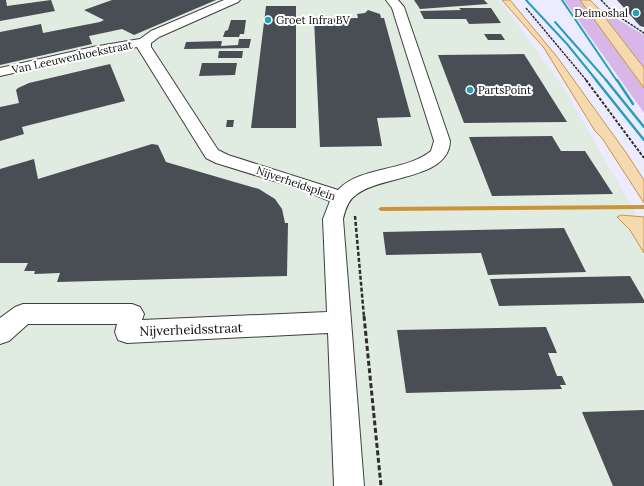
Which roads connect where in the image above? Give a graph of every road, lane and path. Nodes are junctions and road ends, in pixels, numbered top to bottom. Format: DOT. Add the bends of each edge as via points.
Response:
graph roads {
  1 [pos="234,0"];
  2 [pos="392,0"];
  3 [pos="601,0"];
  4 [pos="526,8"];
  5 [pos="644,32"];
  6 [pos="144,42"];
  7 [pos="0,72"];
  8 [pos="644,158"];
  9 [pos="349,205"];
  10 [pos="340,322"];
  11 [pos="0,333"];
  12 [pos="349,486"];
  13 [pos="381,486"];
  1 -- 6 [label="street" via="155,34"];
  2 -- 9 [label="street, Nijverheidsplein" via="398,7 442,141 441,150 433,160 358,185"];
  3 -- 5 [label="path" via="615,14"];
  4 -- 8 [label="path" via="594,89"];
  6 -- 7 [label="street, Van Leeuwenhoekstraat"];
  6 -- 9 [label="street, Nijverheidsplein" via="144,47 212,154 304,184"];
  9 -- 10 [label="street" via="334,219"];
  9 -- 13 [label="path" via="359,264"];
  10 -- 11 [label="street, Nijverheidsstraat" via="127,332 132,314 23,314"];
  10 -- 12 [label="street"];
}
